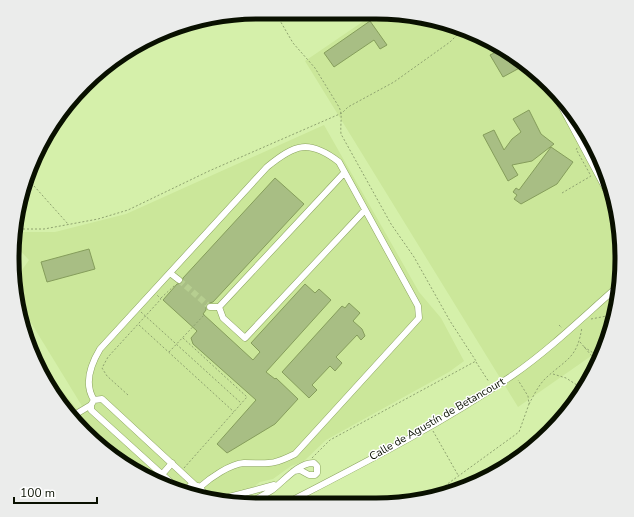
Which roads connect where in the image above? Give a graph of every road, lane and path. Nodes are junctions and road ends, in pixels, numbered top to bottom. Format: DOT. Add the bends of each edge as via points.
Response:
graph roads {
  1 [pos="279,19"];
  2 [pos="458,34"];
  3 [pos="563,110"];
  4 [pos="342,113"];
  5 [pos="582,145"];
  6 [pos="344,173"];
  7 [pos="602,182"];
  8 [pos="32,183"];
  9 [pos="562,193"];
  10 [pos="365,210"];
  11 [pos="68,224"];
  12 [pos="21,229"];
  13 [pos="170,273"];
  14 [pos="179,280"];
  15 [pos="613,291"];
  16 [pos="155,294"];
  17 [pos="161,299"];
  18 [pos="219,306"];
  19 [pos="210,307"];
  20 [pos="139,310"];
  21 [pos="205,314"];
  22 [pos="145,316"];
  23 [pos="608,317"];
  24 [pos="591,319"];
  25 [pos="138,324"];
  26 [pos="559,325"];
  27 [pos="582,327"];
  28 [pos="562,328"];
  29 [pos="183,338"];
  30 [pos="580,341"];
  31 [pos="176,344"];
  32 [pos="583,347"];
  33 [pos="169,353"];
  34 [pos="595,354"];
  35 [pos="593,358"];
  36 [pos="476,361"];
  37 [pos="553,374"];
  38 [pos="517,380"];
  39 [pos="489,382"];
  40 [pos="578,386"];
  41 [pos="128,394"];
  42 [pos="92,402"];
  43 [pos="242,404"];
  44 [pos="529,404"];
  45 [pos="234,412"];
  46 [pos="76,413"];
  47 [pos="430,425"];
  48 [pos="172,463"];
  49 [pos="308,463"];
  50 [pos="181,471"];
  51 [pos="292,474"];
  52 [pos="160,476"];
  53 [pos="459,476"];
  54 [pos="198,486"];
  55 [pos="189,487"];
  56 [pos="441,489"];
  57 [pos="202,491"];
  58 [pos="242,495"];
  59 [pos="233,496"];
  60 [pos="247,497"];
  61 [pos="257,498"];
  62 [pos="296,498"];
  1 -- 4 [label="path" via="293,43 315,68"];
  2 -- 4 [label="path" via="394,82 348,107"];
  3 -- 5 [label="street"];
  4 -- 11 [label="path" via="209,171 128,210"];
  4 -- 36 [label="path" via="340,134 391,224 414,257"];
  5 -- 7 [label="street"];
  5 -- 9 [label="path" via="576,149 591,176"];
  6 -- 10 [label="street"];
  6 -- 13 [label="street" via="340,162 326,152 306,146 286,151 267,167"];
  6 -- 18 [label="street"];
  8 -- 11 [label="path"];
  10 -- 18 [label="street" via="245,338 223,318"];
  10 -- 54 [label="street" via="418,306 419,318 295,454 268,465 243,463"];
  11 -- 12 [label="path" via="44,229"];
  13 -- 14 [label="street"];
  13 -- 42 [label="street" via="93,361 89,381"];
  14 -- 17 [label="path"];
  15 -- 47 [label="street, Calle de Agustín de Betancourt" via="513,374"];
  16 -- 17 [label="path"];
  17 -- 22 [label="path"];
  18 -- 19 [label="street"];
  20 -- 22 [label="path"];
  21 -- 29 [label="path"];
  22 -- 25 [label="path"];
  22 -- 31 [label="path"];
  23 -- 24 [label="path"];
  25 -- 33 [label="path"];
  25 -- 41 [label="path" via="108,357 102,368 107,376"];
  26 -- 28 [label="path"];
  27 -- 30 [label="path"];
  29 -- 31 [label="path"];
  29 -- 43 [label="path" via="247,398"];
  30 -- 32 [label="path"];
  30 -- 37 [label="path" via="572,356"];
  31 -- 33 [label="path"];
  31 -- 43 [label="path"];
  32 -- 34 [label="path"];
  32 -- 35 [label="path"];
  33 -- 45 [label="path"];
  36 -- 39 [label="path"];
  36 -- 49 [label="path" via="330,440"];
  37 -- 40 [label="path"];
  37 -- 44 [label="path" via="547,378"];
  38 -- 44 [label="path" via="528,396"];
  42 -- 46 [label="street"];
  42 -- 48 [label="street" via="102,399"];
  42 -- 52 [label="street" via="91,410"];
  43 -- 45 [label="path"];
  44 -- 53 [label="path" via="519,432"];
  45 -- 50 [label="path"];
  47 -- 53 [label="path"];
  47 -- 62 [label="street, Calle de Agustín de Betancourt"];
  48 -- 50 [label="street"];
  48 -- 52 [label="street"];
  49 -- 51 [label="street"];
  49 -- 51 [label="street" via="318,466 315,475 300,470"];
  50 -- 54 [label="street"];
  51 -- 58 [label="street" via="264,489"];
  51 -- 61 [label="street"];
  53 -- 56 [label="path"];
  54 -- 55 [label="street"];
  54 -- 57 [label="street"];
  58 -- 59 [label="street"];
  58 -- 60 [label="street"];
}
